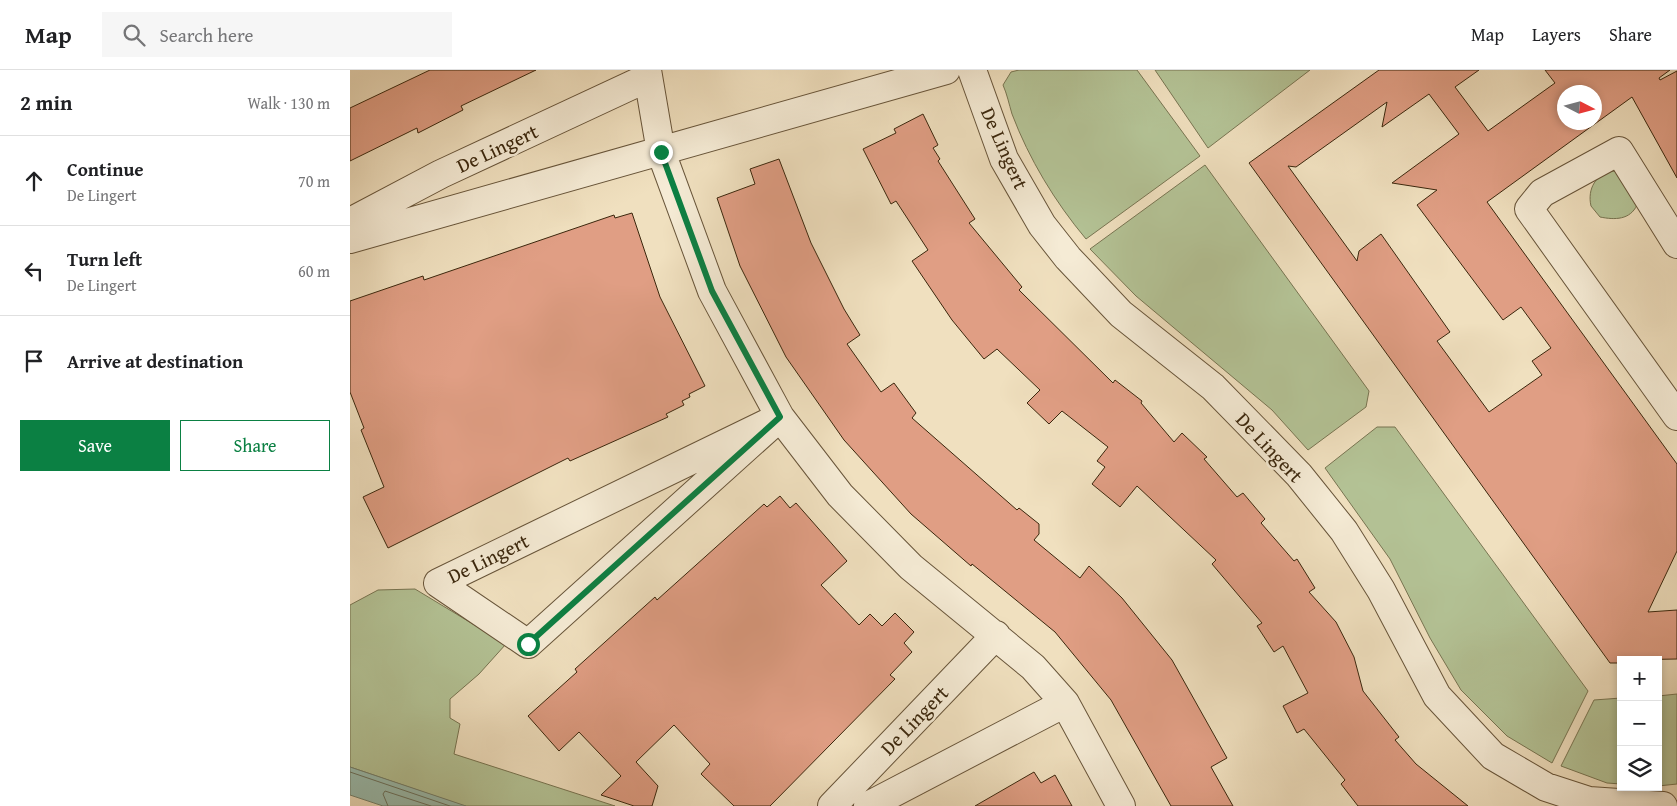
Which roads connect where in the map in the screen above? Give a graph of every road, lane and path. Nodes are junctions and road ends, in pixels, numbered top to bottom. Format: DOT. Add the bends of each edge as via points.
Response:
graph roads {
  1 [pos="946,70"];
  2 [pos="972,70"];
  3 [pos="647,74"];
  4 [pos="661,152"];
  5 [pos="350,222"];
  6 [pos="350,239"];
  7 [pos="1677,244"];
  8 [pos="1677,416"];
  9 [pos="780,417"];
  10 [pos="996,635"];
  11 [pos="1065,703"];
  12 [pos="1589,803"];
  13 [pos="832,806"];
  14 [pos="868,806"];
  15 [pos="1121,806"];
  16 [pos="1663,806"];
  1 -- 4 [label="street, De Lingert"];
  2 -- 12 [label="street, De Lingert" via="1004,158 1042,225 1068,258 1121,314 1213,387 1299,475 1344,531 1381,590 1437,696 1493,756 1546,787"];
  3 -- 4 [label="street, De Lingert"];
  3 -- 5 [label="street, De Lingert"];
  4 -- 6 [label="street, De Lingert"];
  4 -- 9 [label="street, De Lingert" via="712,291"];
  7 -- 8 [label="street" via="1619,151 1542,193 1529,209"];
  9 -- 9 [label="street, De Lingert" via="528,644 438,583 473,566"];
  9 -- 10 [label="street, De Lingert" via="840,495 911,567"];
  10 -- 11 [label="street, De Lingert" via="1033,667"];
  10 -- 13 [label="street, De Lingert"];
  11 -- 14 [label="street, De Lingert"];
  11 -- 15 [label="street, De Lingert"];
  12 -- 16 [label="street, De Lingert"];
}
